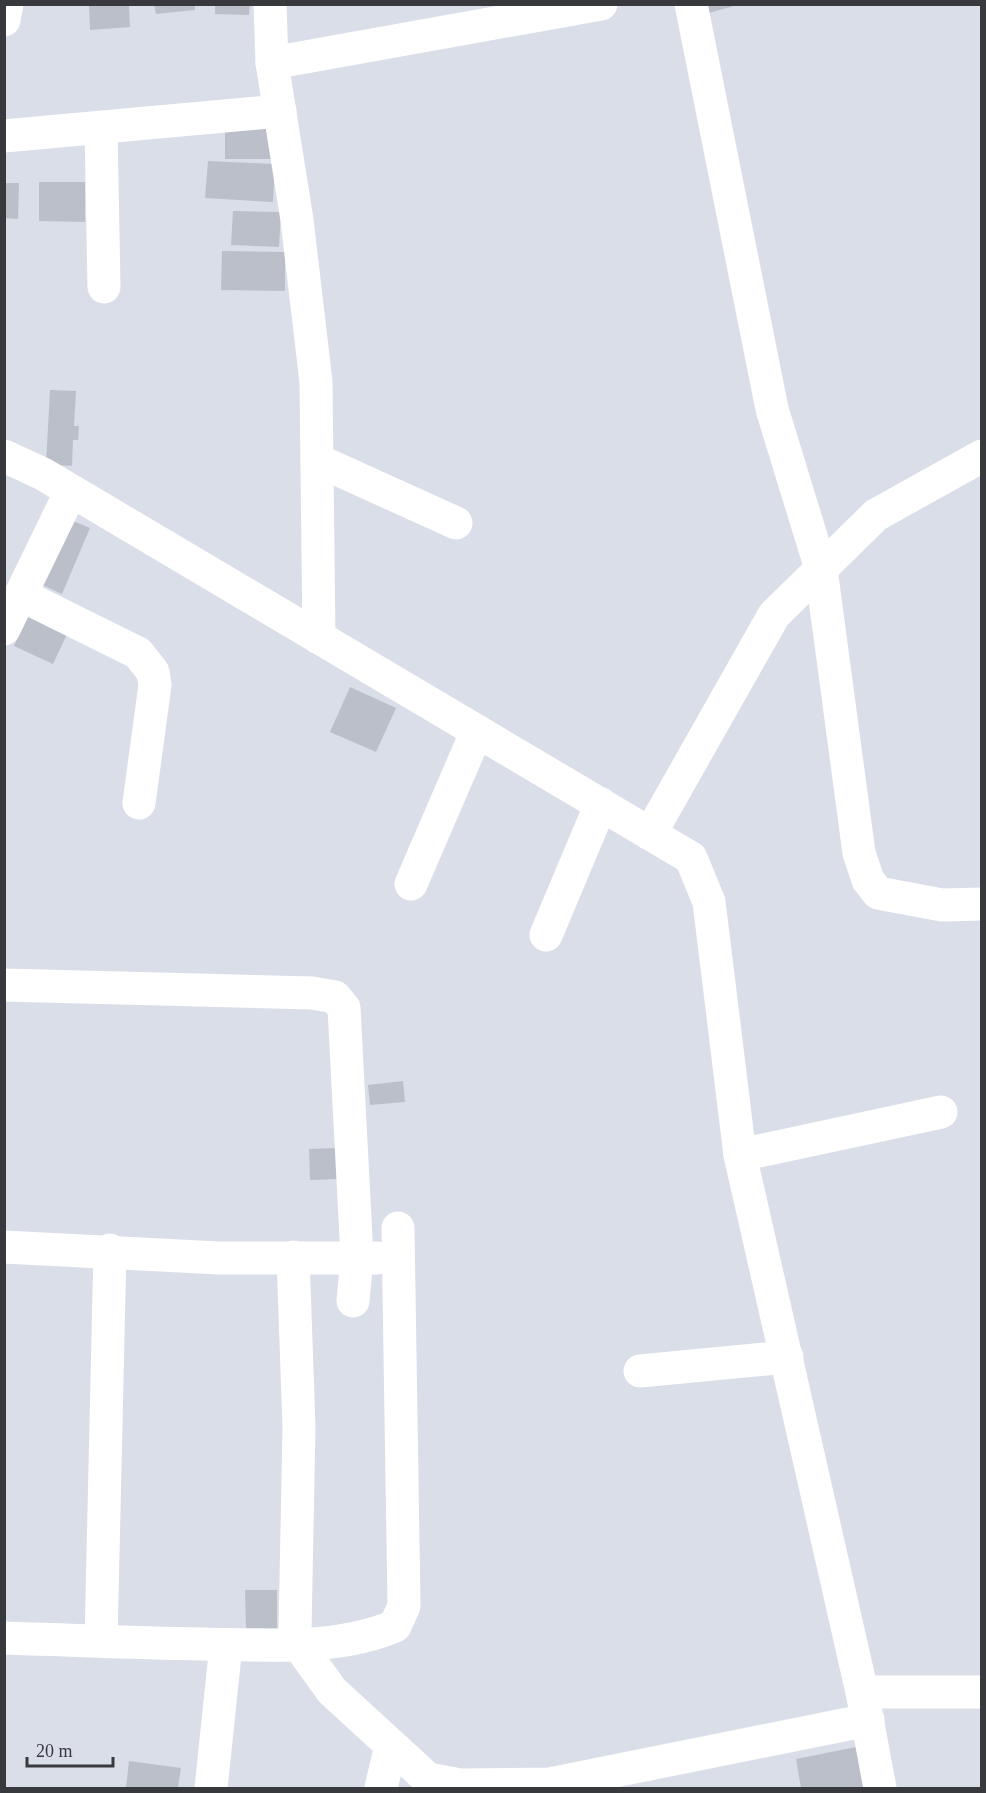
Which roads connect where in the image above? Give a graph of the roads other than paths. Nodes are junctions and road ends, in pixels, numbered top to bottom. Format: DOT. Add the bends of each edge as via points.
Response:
graph roads {
  1 [pos="7,4"];
  2 [pos="270,4"];
  3 [pos="602,4"];
  4 [pos="691,4"];
  5 [pos="4,20"];
  6 [pos="272,63"];
  7 [pos="280,111"];
  8 [pos="101,128"];
  9 [pos="4,136"];
  10 [pos="104,287"];
  11 [pos="4,456"];
  12 [pos="981,456"];
  13 [pos="317,460"];
  14 [pos="71,491"];
  15 [pos="456,523"];
  16 [pos="821,569"];
  17 [pos="21,595"];
  18 [pos="4,629"];
  19 [pos="319,638"];
  20 [pos="477,731"];
  21 [pos="139,803"];
  22 [pos="601,804"];
  23 [pos="650,834"];
  24 [pos="411,884"];
  25 [pos="981,904"];
  26 [pos="546,934"];
  27 [pos="4,985"];
  28 [pos="941,1112"];
  29 [pos="740,1155"];
  30 [pos="398,1228"];
  31 [pos="4,1247"];
  32 [pos="110,1250"];
  33 [pos="293,1257"];
  34 [pos="357,1257"];
  35 [pos="398,1260"];
  36 [pos="352,1301"];
  37 [pos="787,1357"];
  38 [pos="640,1371"];
  39 [pos="4,1638"];
  40 [pos="101,1641"];
  41 [pos="298,1644"];
  42 [pos="226,1645"];
  43 [pos="981,1692"];
  44 [pos="865,1706"];
  45 [pos="391,1745"];
  46 [pos="439,1785"];
  47 [pos="212,1788"];
  48 [pos="381,1788"];
  49 [pos="880,1788"];
  1 -- 5 [label="street"];
  2 -- 6 [label="street"];
  3 -- 6 [label="street"];
  4 -- 16 [label="street" via="772,409"];
  6 -- 7 [label="street"];
  7 -- 8 [label="street"];
  7 -- 13 [label="street" via="314,371"];
  8 -- 9 [label="street"];
  8 -- 10 [label="street"];
  11 -- 14 [label="street"];
  12 -- 16 [label="street" via="876,515"];
  13 -- 15 [label="street"];
  13 -- 19 [label="street"];
  14 -- 17 [label="street"];
  14 -- 19 [label="street"];
  16 -- 23 [label="street" via="774,615"];
  16 -- 25 [label="street" via="859,853 868,880 878,893 942,905"];
  17 -- 18 [label="street"];
  17 -- 21 [label="street" via="138,653 153,672 155,685"];
  19 -- 20 [label="street"];
  20 -- 22 [label="street"];
  20 -- 24 [label="street"];
  22 -- 23 [label="street"];
  22 -- 26 [label="street"];
  23 -- 29 [label="street" via="691,858 709,902"];
  27 -- 34 [label="street" via="312,993 335,998 344,1008"];
  28 -- 29 [label="street"];
  29 -- 37 [label="street"];
  30 -- 35 [label="street"];
  31 -- 32 [label="street"];
  32 -- 33 [label="street" via="219,1258"];
  32 -- 40 [label="street"];
  33 -- 34 [label="street"];
  33 -- 41 [label="street" via="299,1427 295,1631"];
  34 -- 35 [label="street"];
  34 -- 36 [label="street"];
  35 -- 41 [label="street" via="404,1606 395,1626 370,1636"];
  37 -- 38 [label="street"];
  37 -- 44 [label="street"];
  39 -- 40 [label="street"];
  40 -- 42 [label="street"];
  41 -- 42 [label="street"];
  41 -- 45 [label="street" via="332,1692"];
  42 -- 47 [label="street"];
  43 -- 44 [label="street"];
  44 -- 46 [label="street" via="550,1784"];
  44 -- 49 [label="street"];
  45 -- 46 [label="street"];
  45 -- 48 [label="street"];
}
